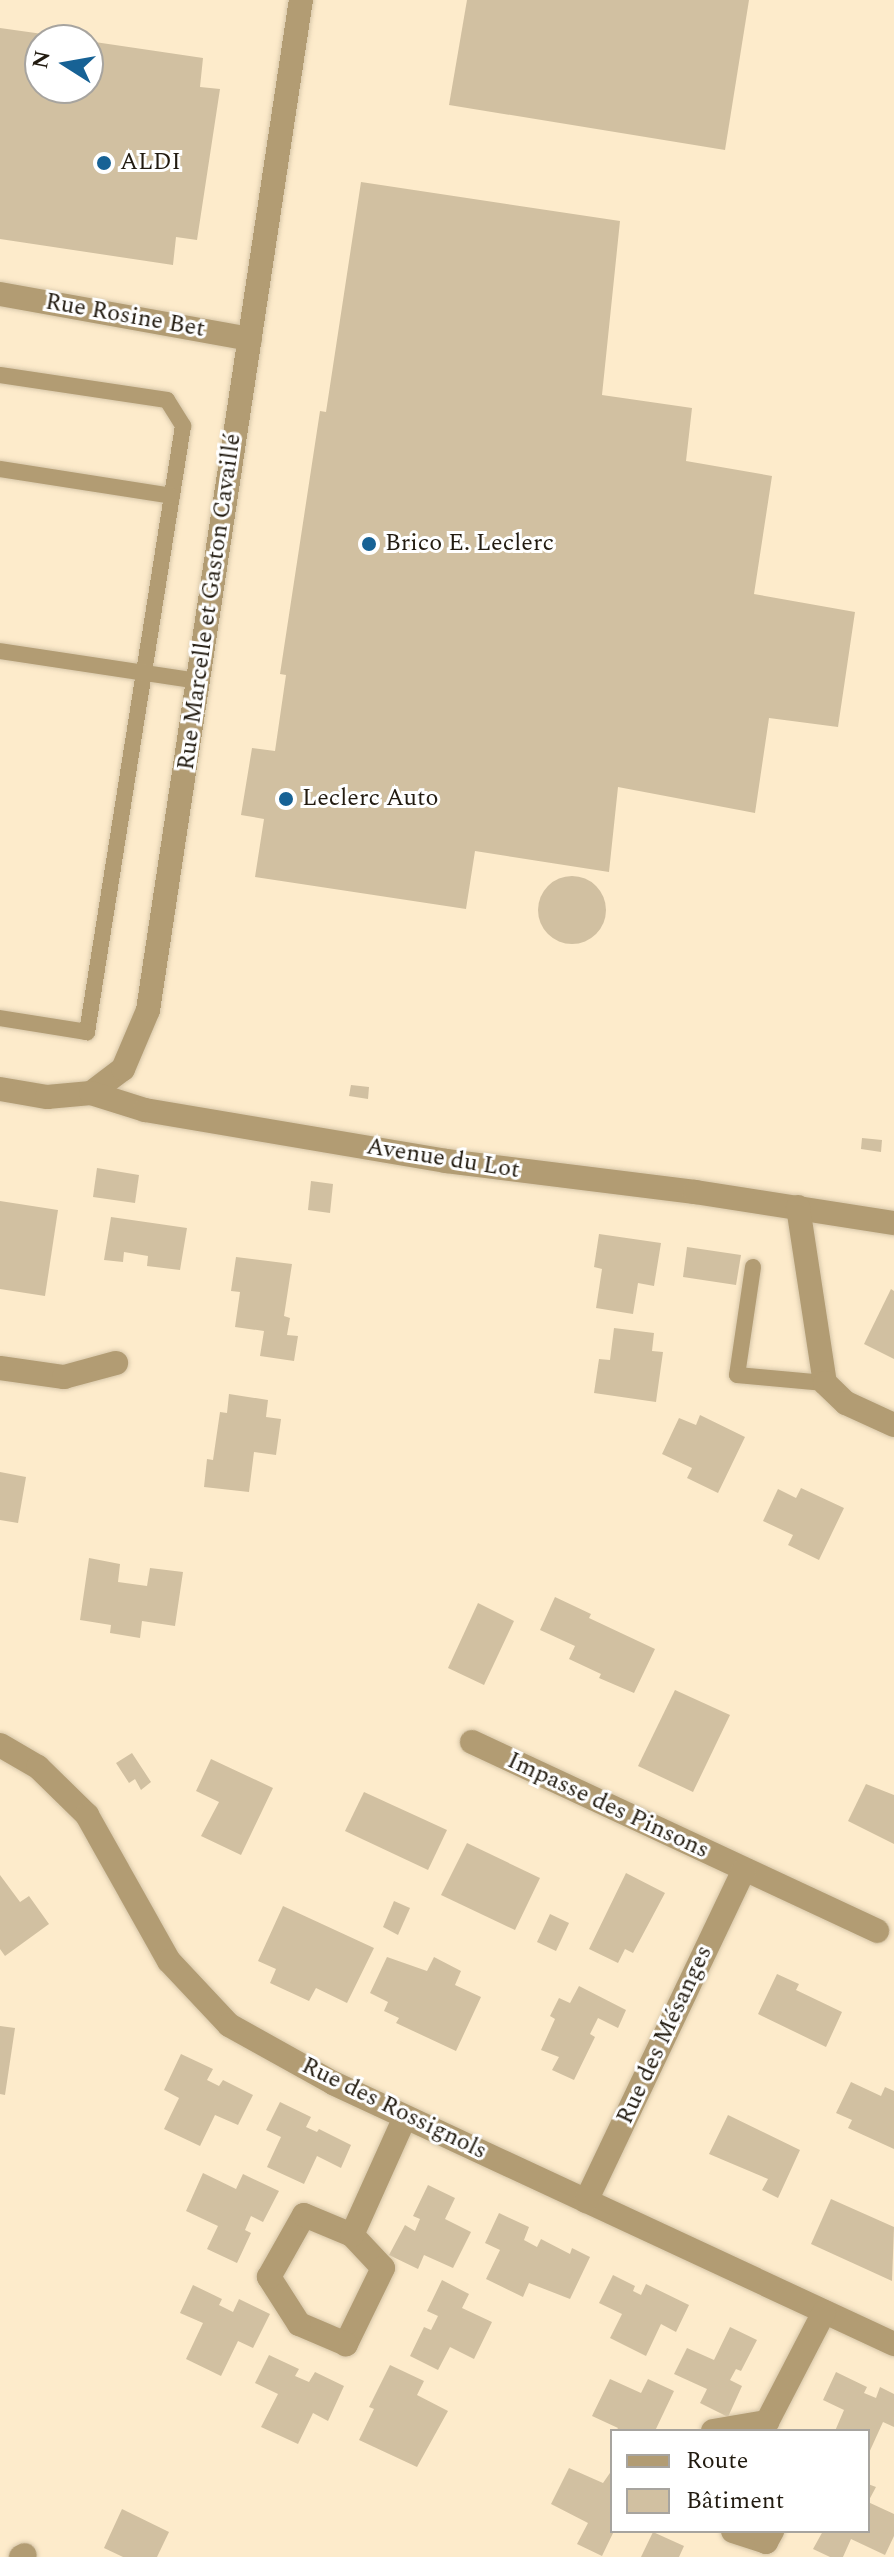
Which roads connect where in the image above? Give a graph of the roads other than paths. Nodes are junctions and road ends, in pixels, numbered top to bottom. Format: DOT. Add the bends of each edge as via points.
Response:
graph roads {
  1 [pos="301,0"];
  2 [pos="0,294"];
  3 [pos="250,339"];
  4 [pos="0,375"];
  5 [pos="0,469"];
  6 [pos="172,496"];
  7 [pos="0,651"];
  8 [pos="144,673"];
  9 [pos="198,681"];
  10 [pos="0,1018"];
  11 [pos="0,1089"];
  12 [pos="91,1093"];
  13 [pos="798,1207"];
  14 [pos="894,1223"];
  15 [pos="753,1267"];
  16 [pos="116,1363"];
  17 [pos="0,1368"];
  18 [pos="825,1383"];
  19 [pos="894,1425"];
  20 [pos="472,1742"];
  21 [pos="0,1745"];
  22 [pos="744,1870"];
  23 [pos="877,1931"];
  24 [pos="405,2117"];
  25 [pos="586,2201"];
  26 [pos="352,2235"];
  27 [pos="824,2312"];
  28 [pos="894,2344"];
  29 [pos="772,2426"];
  30 [pos="737,2429"];
  31 [pos="739,2533"];
  32 [pos="771,2533"];
  1 -- 3 [label="street, Rue Marcelle et Gaston Cavaillé"];
  2 -- 3 [label="street, Rue Rosine Bet"];
  3 -- 9 [label="street, Rue Marcelle et Gaston Cavaillé"];
  4 -- 6 [label="lane" via="167,400 183,426"];
  5 -- 6 [label="lane"];
  6 -- 8 [label="lane"];
  7 -- 8 [label="lane"];
  8 -- 9 [label="lane"];
  8 -- 10 [label="lane" via="87,1032"];
  9 -- 12 [label="street, Rue Marcelle et Gaston Cavaillé" via="148,1010 123,1069"];
  11 -- 12 [label="street" via="47,1097"];
  12 -- 13 [label="street, Avenue du Lot" via="145,1110 446,1161"];
  13 -- 14 [label="street, Avenue du Lot"];
  13 -- 18 [label="street"];
  15 -- 18 [label="lane" via="737,1375"];
  16 -- 17 [label="street" via="64,1377"];
  18 -- 19 [label="street" via="846,1403"];
  20 -- 22 [label="street, Impasse des Pinsons"];
  21 -- 24 [label="street, Rue des Rossignols" via="38,1767 87,1815 169,1961 229,2025"];
  22 -- 23 [label="street, Impasse des Pinsons"];
  22 -- 25 [label="street, Rue des Mésanges"];
  24 -- 25 [label="street, Rue des Rossignols"];
  24 -- 26 [label="street"];
  25 -- 27 [label="street, Rue des Rossignols"];
  26 -- 26 [label="street" via="304,2215 269,2277 299,2324 346,2344 383,2268"];
  27 -- 28 [label="street, Rue des Rossignols"];
  27 -- 29 [label="street"];
  29 -- 30 [label="street"];
  31 -- 32 [label="street" via="766,2542"];
}
